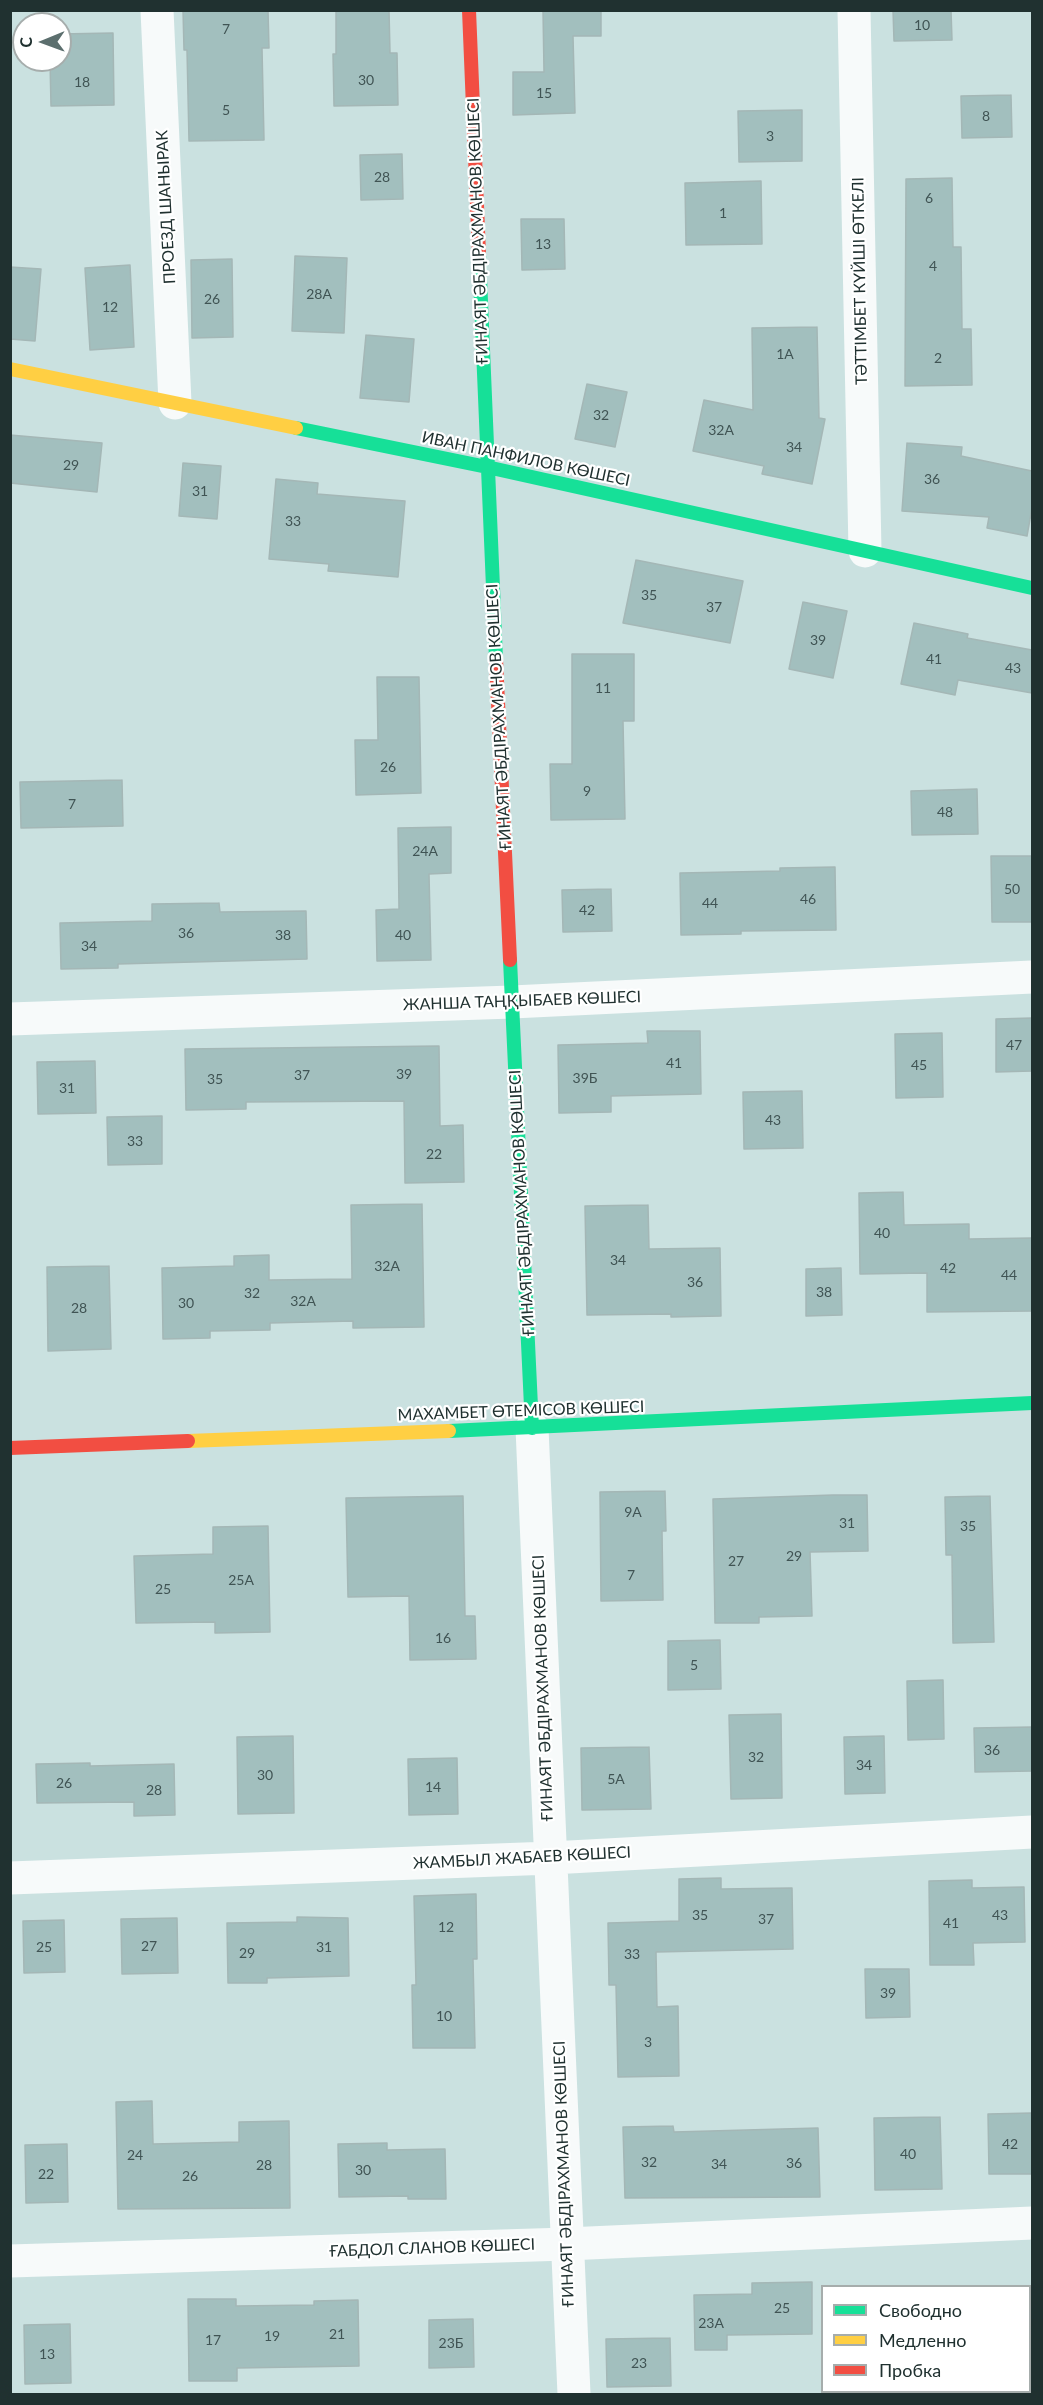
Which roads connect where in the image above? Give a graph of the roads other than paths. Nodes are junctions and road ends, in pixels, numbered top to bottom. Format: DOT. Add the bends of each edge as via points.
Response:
graph roads {
  1 [pos="157,10"];
  2 [pos="470,10"];
  3 [pos="854,10"];
  4 [pos="10,369"];
  5 [pos="175,403"];
  6 [pos="487,467"];
  7 [pos="865,552"];
  8 [pos="1032,588"];
  9 [pos="1032,977"];
  10 [pos="512,1002"];
  11 [pos="10,1019"];
  12 [pos="1032,1403"];
  13 [pos="532,1428"];
  14 [pos="10,1448"];
  15 [pos="1032,1832"];
  16 [pos="551,1858"];
  17 [pos="10,1878"];
  18 [pos="1032,2223"];
  19 [pos="567,2244"];
  20 [pos="10,2261"];
  21 [pos="574,2394"];
  1 -- 5 [label="street, ПРОЕЗД ШАНЫРАК"];
  2 -- 6 [label="street, ҒИНАЯТ ӘБДІРАХМАНОВ КӨШЕСІ"];
  3 -- 7 [label="street, ТӘТТІМБЕТ КҮЙШІ ӨТКЕЛІ"];
  4 -- 5 [label="street, ИВАН ПАНФИЛОВ КӨШЕСІ"];
  5 -- 6 [label="street, ИВАН ПАНФИЛОВ КӨШЕСІ"];
  6 -- 7 [label="street, ИВАН ПАНФИЛОВ КӨШЕСІ"];
  6 -- 10 [label="street, ҒИНАЯТ ӘБДІРАХМАНОВ КӨШЕСІ"];
  7 -- 8 [label="street, ИВАН ПАНФИЛОВ КӨШЕСІ"];
  9 -- 10 [label="street, ЖАНША ТАҢҚЫБАЕВ КӨШЕСІ"];
  10 -- 11 [label="street, ЖАНША ТАҢҚЫБАЕВ КӨШЕСІ"];
  10 -- 13 [label="street, ҒИНАЯТ ӘБДІРАХМАНОВ КӨШЕСІ"];
  12 -- 13 [label="street, МАХАМБЕТ ӨТЕМІСОВ КӨШЕСІ"];
  13 -- 14 [label="street, МАХАМБЕТ ӨТЕМІСОВ КӨШЕСІ"];
  13 -- 16 [label="street, ҒИНАЯТ ӘБДІРАХМАНОВ КӨШЕСІ"];
  15 -- 16 [label="street, ЖАМБЫЛ ЖАБАЕВ КӨШЕСІ"];
  16 -- 17 [label="street, ЖАМБЫЛ ЖАБАЕВ КӨШЕСІ"];
  16 -- 19 [label="street, ҒИНАЯТ ӘБДІРАХМАНОВ КӨШЕСІ"];
  18 -- 19 [label="street, ҒАБДОЛ СЛАНОВ КӨШЕСІ"];
  19 -- 20 [label="street, ҒАБДОЛ СЛАНОВ КӨШЕСІ"];
  19 -- 21 [label="street, ҒИНАЯТ ӘБДІРАХМАНОВ КӨШЕСІ"];
}
